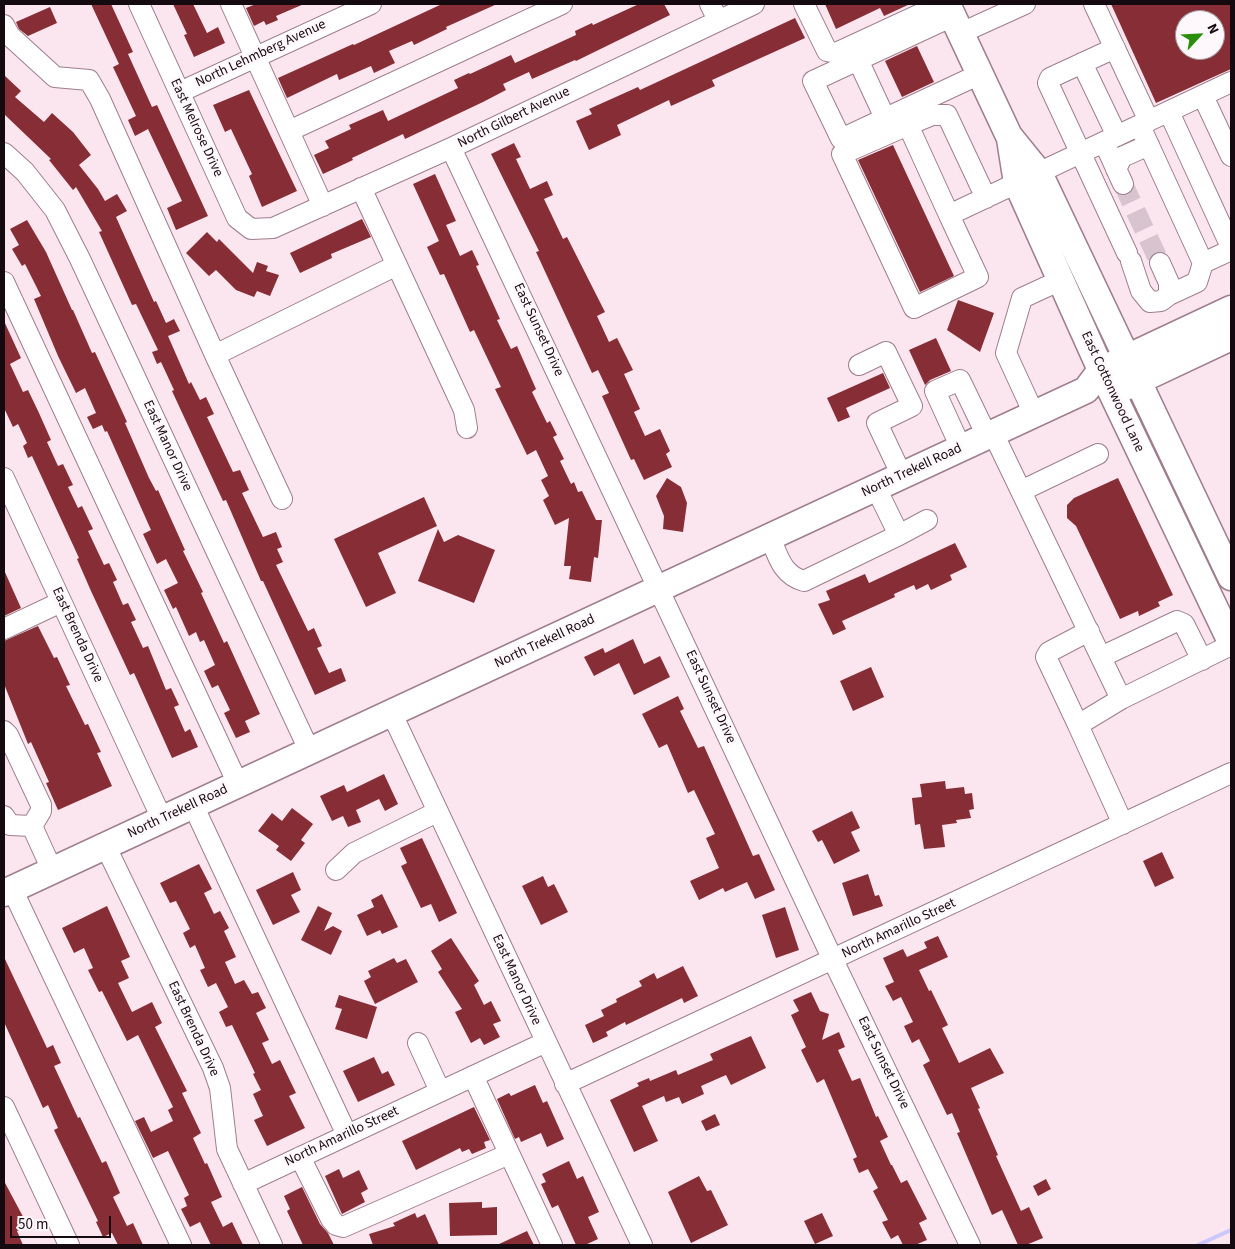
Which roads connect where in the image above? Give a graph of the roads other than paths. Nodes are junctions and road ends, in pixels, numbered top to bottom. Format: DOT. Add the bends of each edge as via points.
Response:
graph roads {
  1 [pos="139,4"];
  2 [pos="231,4"];
  3 [pos="370,4"];
  4 [pos="562,4"];
  5 [pos="754,4"];
  6 [pos="804,4"];
  7 [pos="1025,4"];
  8 [pos="1094,4"];
  9 [pos="714,12"];
  10 [pos="951,14"];
  11 [pos="4,25"];
  12 [pos="1115,48"];
  13 [pos="256,57"];
  14 [pos="858,60"];
  15 [pos="1082,63"];
  16 [pos="980,74"];
  17 [pos="1231,82"];
  18 [pos="180,92"];
  19 [pos="1203,96"];
  20 [pos="1169,112"];
  21 [pos="885,118"];
  22 [pos="1145,123"];
  23 [pos="908,125"];
  24 [pos="289,131"];
  25 [pos="1110,139"];
  26 [pos="1149,145"];
  27 [pos="451,148"];
  28 [pos="1080,153"];
  29 [pos="4,154"];
  30 [pos="1231,156"];
  31 [pos="1028,178"];
  32 [pos="361,188"];
  33 [pos="986,198"];
  34 [pos="323,206"];
  35 [pos="949,216"];
  36 [pos="273,228"];
  37 [pos="1231,248"];
  38 [pos="1203,263"];
  39 [pos="1160,264"];
  40 [pos="397,265"];
  41 [pos="1061,280"];
  42 [pos="4,282"];
  43 [pos="1169,295"];
  44 [pos="1231,309"];
  45 [pos="1231,338"];
  46 [pos="215,355"];
  47 [pos="1126,357"];
  48 [pos="859,365"];
  49 [pos="1138,382"];
  50 [pos="1100,384"];
  51 [pos="1034,414"];
  52 [pos="467,428"];
  53 [pos="990,435"];
  54 [pos="961,448"];
  55 [pos="1098,454"];
  56 [pos="902,476"];
  57 [pos="4,478"];
  58 [pos="876,488"];
  59 [pos="1021,491"];
  60 [pos="282,499"];
  61 [pos="927,520"];
  62 [pos="899,535"];
  63 [pos="770,537"];
  64 [pos="1231,577"];
  65 [pos="659,588"];
  66 [pos="61,602"];
  67 [pos="4,629"];
  68 [pos="1089,631"];
  69 [pos="1231,644"];
  70 [pos="1101,657"];
  71 [pos="1202,660"];
  72 [pos="1122,699"];
  73 [pos="392,714"];
  74 [pos="1078,725"];
  75 [pos="4,731"];
  76 [pos="310,752"];
  77 [pos="1231,773"];
  78 [pos="238,784"];
  79 [pos="192,806"];
  80 [pos="437,812"];
  81 [pos="4,816"];
  82 [pos="162,819"];
  83 [pos="1123,824"];
  84 [pos="32,826"];
  85 [pos="105,846"];
  86 [pos="52,870"];
  87 [pos="336,870"];
  88 [pos="8,891"];
  89 [pos="834,960"];
  90 [pos="546,1042"];
  91 [pos="418,1044"];
  92 [pos="472,1076"];
  93 [pos="565,1084"];
  94 [pos="440,1091"];
  95 [pos="4,1107"];
  96 [pos="347,1135"];
  97 [pos="509,1154"];
  98 [pos="300,1157"];
  99 [pos="243,1184"];
  100 [pos="69,1245"];
  101 [pos="182,1245"];
  102 [pos="272,1245"];
  103 [pos="552,1245"];
  104 [pos="642,1245"];
  105 [pos="970,1245"];
  1 -- 18 [label="street, East Melrose Drive"];
  2 -- 13 [label="street"];
  3 -- 13 [label="street, North Lehmberg Avenue"];
  4 -- 24 [label="street"];
  5 -- 9 [label="street, North Gilbert Avenue"];
  6 -- 10 [label="street" via="827,51 836,53"];
  7 -- 10 [label="street"];
  8 -- 12 [label="street"];
  9 -- 27 [label="street, North Gilbert Avenue"];
  10 -- 14 [label="street"];
  10 -- 16 [label="main road, East Cottonwood Lane"];
  11 -- 46 [label="street" via="10,36 55,76 89,80"];
  12 -- 15 [label="street"];
  12 -- 22 [label="street"];
  13 -- 18 [label="street, North Lehmberg Avenue"];
  13 -- 24 [label="street"];
  14 -- 21 [label="street"];
  14 -- 21 [label="street" via="812,81 841,139"];
  15 -- 25 [label="street"];
  15 -- 28 [label="street" via="1050,78 1048,84"];
  16 -- 21 [label="street"];
  16 -- 31 [label="main road, East Cottonwood Lane"];
  17 -- 19 [label="street"];
  18 -- 36 [label="street, East Melrose Drive" via="238,218 251,229"];
  19 -- 20 [label="street"];
  19 -- 30 [label="street"];
  20 -- 22 [label="street"];
  20 -- 37 [label="street"];
  22 -- 25 [label="street"];
  22 -- 26 [label="street"];
  23 -- 33 [label="street" via="932,115 947,115"];
  23 -- 35 [label="street"];
  23 -- 35 [label="street" via="842,154 914,308 978,277"];
  24 -- 34 [label="street"];
  25 -- 26 [label="street" via="1120,176 1122,158"];
  25 -- 28 [label="street"];
  26 -- 38 [label="street"];
  27 -- 32 [label="street, North Gilbert Avenue"];
  27 -- 65 [label="street, East Sunset Drive"];
  28 -- 31 [label="street"];
  28 -- 43 [label="street" via="1129,257 1141,291 1150,302 1162,301"];
  29 -- 76 [label="street, East Manor Drive" via="25,172 55,210 76,250"];
  31 -- 33 [label="street"];
  31 -- 41 [label="main road, East Cottonwood Lane"];
  31 -- 47 [label="main road, East Cottonwood Lane"];
  32 -- 34 [label="street, North Gilbert Avenue"];
  32 -- 40 [label="street"];
  33 -- 35 [label="street"];
  34 -- 36 [label="street, North Gilbert Avenue"];
  37 -- 38 [label="street"];
  38 -- 43 [label="street" via="1197,282"];
  39 -- 43 [label="street" via="1169,284"];
  40 -- 46 [label="street"];
  40 -- 52 [label="street" via="464,410"];
  41 -- 50 [label="main road, East Cottonwood Lane"];
  41 -- 51 [label="street" via="1022,298 1006,353"];
  42 -- 78 [label="street"];
  44 -- 47 [label="main road, North Trekell Road"];
  45 -- 49 [label="main road, North Trekell Road"];
  46 -- 60 [label="street"];
  47 -- 49 [label="main road, East Cottonwood Lane"];
  47 -- 50 [label="main road, North Trekell Road"];
  48 -- 56 [label="street" via="886,352 912,406 877,423"];
  49 -- 50 [label="main road, North Trekell Road"];
  49 -- 64 [label="main road, East Cottonwood Lane"];
  50 -- 51 [label="main road, North Trekell Road"];
  50 -- 69 [label="main road, East Cottonwood Lane"];
  51 -- 53 [label="main road, North Trekell Road"];
  53 -- 54 [label="main road, North Trekell Road"];
  53 -- 54 [label="street" via="960,380 935,391"];
  53 -- 59 [label="street"];
  54 -- 56 [label="main road, North Trekell Road"];
  55 -- 59 [label="street"];
  56 -- 58 [label="main road, North Trekell Road"];
  57 -- 66 [label="street, East Brenda Drive"];
  58 -- 62 [label="street"];
  58 -- 63 [label="main road, North Trekell Road"];
  59 -- 68 [label="street"];
  61 -- 62 [label="street"];
  62 -- 63 [label="street" via="804,581 787,572"];
  63 -- 65 [label="main road, North Trekell Road"];
  65 -- 73 [label="main road, North Trekell Road"];
  65 -- 89 [label="street, East Sunset Drive"];
  66 -- 67 [label="street"];
  66 -- 82 [label="street, East Brenda Drive"];
  68 -- 70 [label="street"];
  68 -- 74 [label="street" via="1046,657"];
  69 -- 71 [label="street"];
  70 -- 71 [label="street" via="1177,621 1184,624"];
  70 -- 72 [label="street"];
  71 -- 72 [label="street"];
  72 -- 74 [label="street"];
  73 -- 76 [label="main road, North Trekell Road"];
  73 -- 80 [label="street, East Manor Drive"];
  74 -- 83 [label="street"];
  75 -- 84 [label="street" via="41,805"];
  76 -- 78 [label="main road, North Trekell Road"];
  77 -- 83 [label="street, North Amarillo Street"];
  78 -- 79 [label="main road, North Trekell Road"];
  79 -- 82 [label="main road, North Trekell Road"];
  79 -- 96 [label="street"];
  80 -- 87 [label="street" via="354,853"];
  80 -- 90 [label="street, East Manor Drive"];
  81 -- 84 [label="street" via="10,825"];
  82 -- 85 [label="main road, North Trekell Road"];
  83 -- 89 [label="street, North Amarillo Street"];
  84 -- 86 [label="street"];
  85 -- 86 [label="main road, North Trekell Road"];
  85 -- 99 [label="street, East Brenda Drive" via="212,1068 220,1088 226,1149"];
  86 -- 88 [label="main road, North Trekell Road"];
  88 -- 101 [label="street"];
  89 -- 93 [label="street, North Amarillo Street"];
  89 -- 105 [label="street, East Sunset Drive"];
  90 -- 92 [label="street, North Amarillo Street"];
  90 -- 93 [label="street, East Manor Drive"];
  91 -- 94 [label="street"];
  92 -- 94 [label="street, North Amarillo Street"];
  92 -- 97 [label="street"];
  93 -- 104 [label="street, East Manor Drive"];
  94 -- 96 [label="street, North Amarillo Street"];
  95 -- 100 [label="street"];
  96 -- 98 [label="street, North Amarillo Street"];
  97 -- 98 [label="street" via="342,1227 331,1219"];
  97 -- 103 [label="street"];
  98 -- 99 [label="street, North Amarillo Street"];
  99 -- 102 [label="street, East Brenda Drive"];
}
